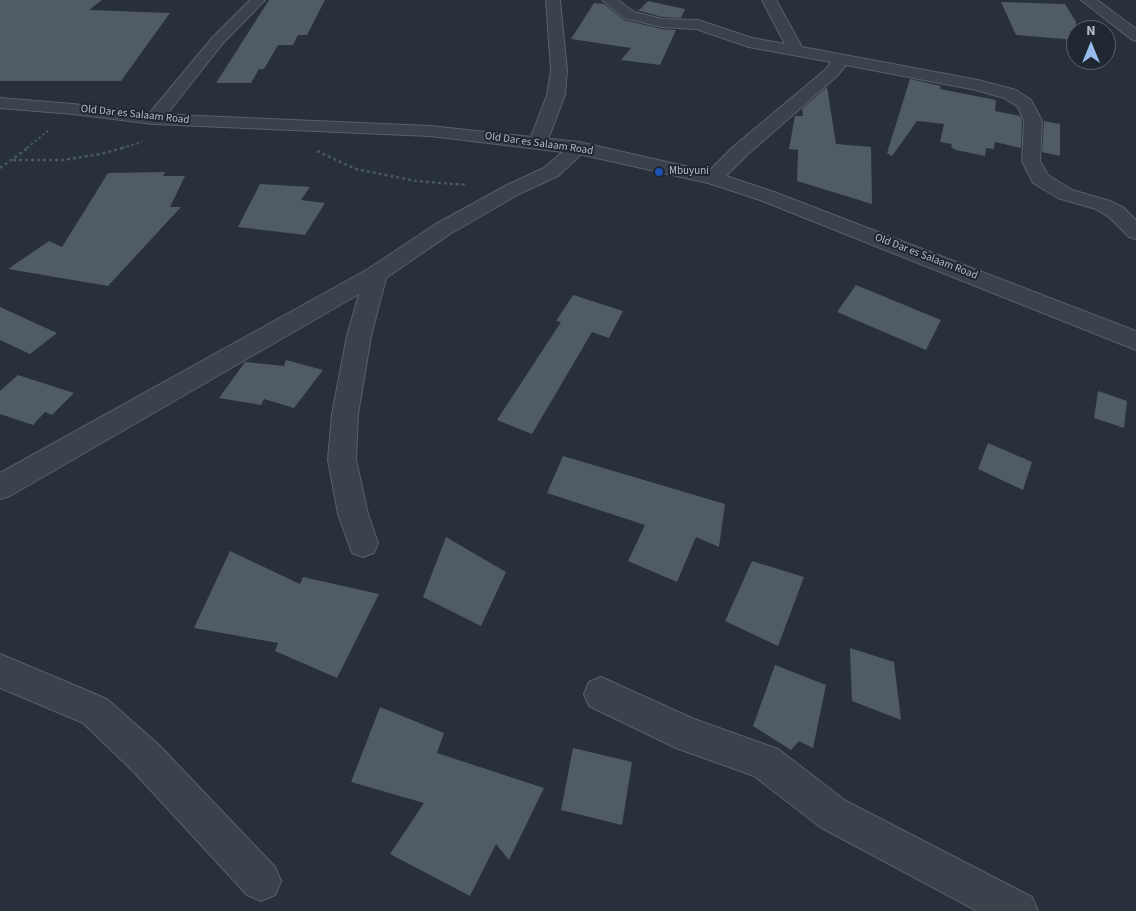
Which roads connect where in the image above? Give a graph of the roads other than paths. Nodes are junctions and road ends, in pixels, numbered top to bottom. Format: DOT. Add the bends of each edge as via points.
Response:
graph roads {
  1 [pos="258,0"];
  2 [pos="553,0"];
  3 [pos="609,0"];
  4 [pos="769,0"];
  5 [pos="1088,0"];
  6 [pos="1136,36"];
  7 [pos="796,50"];
  8 [pos="842,59"];
  9 [pos="0,103"];
  10 [pos="154,119"];
  11 [pos="538,142"];
  12 [pos="579,148"];
  13 [pos="713,178"];
  14 [pos="1136,232"];
  15 [pos="376,274"];
  16 [pos="1136,341"];
  17 [pos="0,487"];
  18 [pos="363,543"];
  19 [pos="0,671"];
  20 [pos="601,694"];
  21 [pos="261,880"];
  22 [pos="1018,911"];
  1 -- 10 [label="street" via="218,40"];
  2 -- 11 [label="street" via="558,70 556,95"];
  3 -- 7 [label="street" via="629,15 662,23 698,25 749,42"];
  4 -- 7 [label="street"];
  5 -- 6 [label="street"];
  7 -- 8 [label="street"];
  8 -- 13 [label="street" via="831,73"];
  8 -- 14 [label="street" via="1010,94 1025,104 1033,121 1031,161 1040,179 1065,194 1103,205 1117,213"];
  9 -- 10 [label="street, Old Dar es Salaam Road"];
  10 -- 11 [label="street, Old Dar es Salaam Road" via="430,131"];
  11 -- 12 [label="street, Old Dar es Salaam Road"];
  12 -- 13 [label="street, Old Dar es Salaam Road"];
  12 -- 15 [label="street" via="551,172 443,229"];
  13 -- 16 [label="street, Old Dar es Salaam Road" via="767,196"];
  15 -- 17 [label="street"];
  15 -- 18 [label="street" via="359,336 345,414 342,460 352,514"];
  19 -- 21 [label="street" via="95,711 146,758"];
  20 -- 22 [label="street" via="689,735 765,762 833,814"];
}
